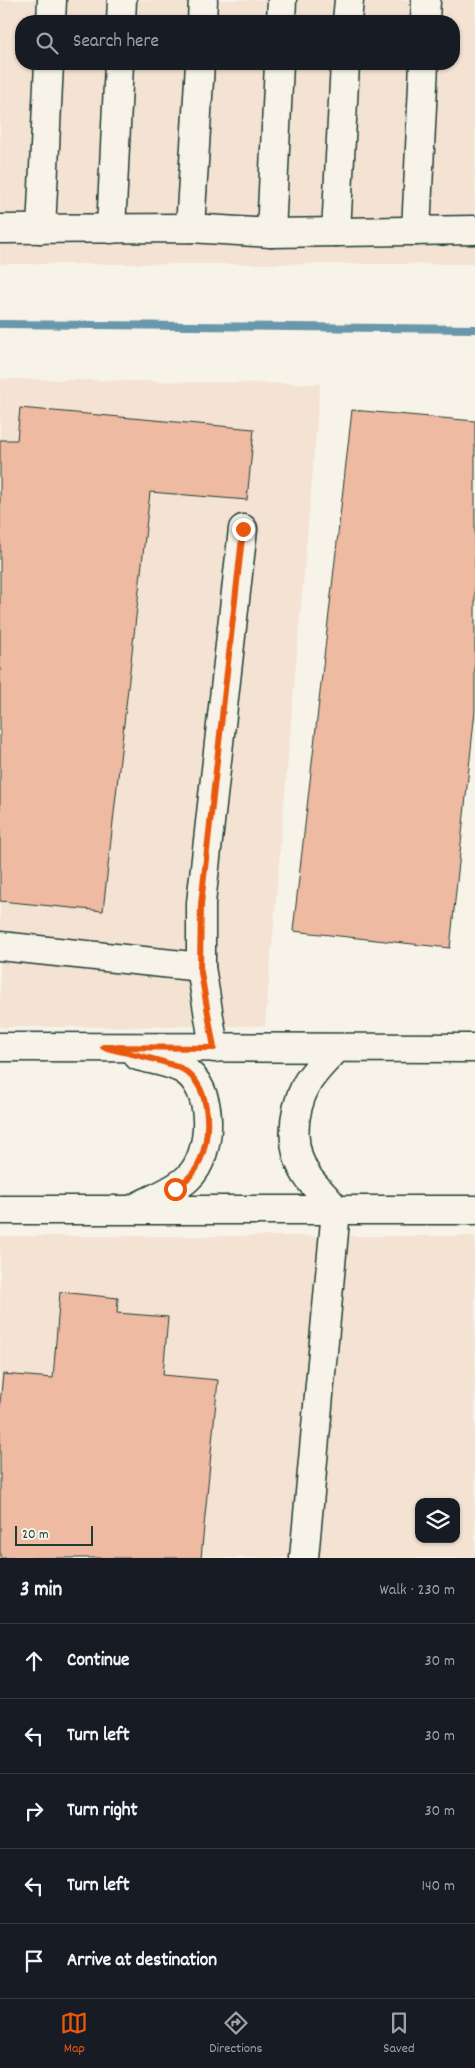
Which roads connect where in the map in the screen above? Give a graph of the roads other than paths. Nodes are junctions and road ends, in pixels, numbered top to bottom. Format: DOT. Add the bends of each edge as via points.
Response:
graph roads {
  1 [pos="52,0"];
  2 [pos="122,0"];
  3 [pos="203,0"];
  4 [pos="282,0"];
  5 [pos="349,0"];
  6 [pos="426,0"];
  7 [pos="51,15"];
  8 [pos="121,15"];
  9 [pos="202,15"];
  10 [pos="281,15"];
  11 [pos="348,15"];
  12 [pos="426,15"];
  13 [pos="49,70"];
  14 [pos="119,70"];
  15 [pos="200,70"];
  16 [pos="279,70"];
  17 [pos="345,70"];
  18 [pos="424,70"];
  19 [pos="190,228"];
  20 [pos="0,229"];
  21 [pos="41,229"];
  22 [pos="111,229"];
  23 [pos="475,230"];
  24 [pos="416,231"];
  25 [pos="336,232"];
  26 [pos="271,233"];
  27 [pos="243,529"];
  28 [pos="0,946"];
  29 [pos="200,967"];
  30 [pos="0,1047"];
  31 [pos="103,1047"];
  32 [pos="214,1048"];
  33 [pos="475,1048"];
  34 [pos="336,1049"];
  35 [pos="0,1210"];
  36 [pos="336,1210"];
  37 [pos="475,1210"];
  38 [pos="129,1211"];
  39 [pos="304,1558"];
  1 -- 7 [label="street"];
  2 -- 8 [label="street"];
  3 -- 9 [label="street"];
  4 -- 10 [label="street"];
  5 -- 11 [label="street"];
  6 -- 12 [label="street"];
  13 -- 21 [label="street"];
  14 -- 22 [label="street"];
  15 -- 19 [label="street"];
  16 -- 26 [label="street"];
  17 -- 25 [label="street"];
  18 -- 24 [label="street"];
  19 -- 22 [label="street"];
  19 -- 26 [label="street"];
  20 -- 21 [label="street"];
  21 -- 22 [label="street"];
  23 -- 24 [label="street"];
  24 -- 25 [label="street"];
  25 -- 26 [label="street"];
  27 -- 29 [label="street" via="201,904"];
  28 -- 29 [label="street"];
  29 -- 32 [label="street"];
  30 -- 31 [label="street"];
  31 -- 32 [label="street"];
  31 -- 38 [label="street" via="183,1070 198,1084 206,1107 208,1131 200,1163 175,1189"];
  32 -- 34 [label="street"];
  33 -- 34 [label="street"];
  34 -- 36 [label="street" via="307,1084 295,1115 294,1140 300,1163 310,1180"];
  35 -- 38 [label="street"];
  36 -- 37 [label="street"];
  36 -- 38 [label="street"];
  36 -- 39 [label="street"];
}
